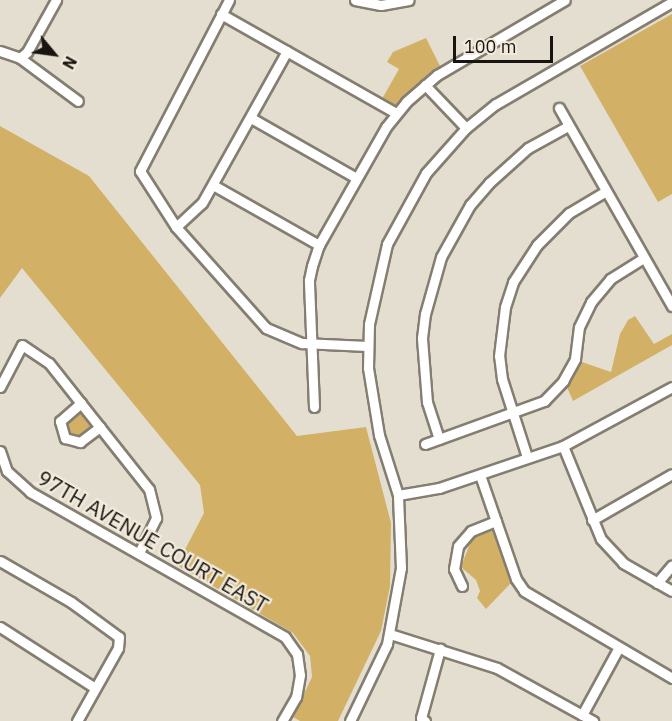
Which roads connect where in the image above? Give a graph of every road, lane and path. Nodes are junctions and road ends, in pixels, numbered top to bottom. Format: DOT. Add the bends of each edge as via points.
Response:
graph roads {
  1 [pos="56,0"];
  2 [pos="229,0"];
  3 [pos="355,0"];
  4 [pos="408,0"];
  5 [pos="565,0"];
  6 [pos="672,2"];
  7 [pos="221,14"];
  8 [pos="0,51"];
  9 [pos="287,51"];
  10 [pos="20,58"];
  11 [pos="425,85"];
  12 [pos="78,101"];
  13 [pos="559,108"];
  14 [pos="396,113"];
  15 [pos="251,118"];
  16 [pos="568,126"];
  17 [pos="466,128"];
  18 [pos="356,178"];
  19 [pos="213,185"];
  20 [pos="606,191"];
  21 [pos="176,227"];
  22 [pos="319,245"];
  23 [pos="644,258"];
  24 [pos="672,306"];
  25 [pos="311,343"];
  26 [pos="367,346"];
  27 [pos="0,387"];
  28 [pos="672,387"];
  29 [pos="81,403"];
  30 [pos="314,407"];
  31 [pos="511,414"];
  32 [pos="100,427"];
  33 [pos="439,439"];
  34 [pos="425,444"];
  35 [pos="563,446"];
  36 [pos="0,451"];
  37 [pos="527,457"];
  38 [pos="672,474"];
  39 [pos="480,475"];
  40 [pos="398,495"];
  41 [pos="592,520"];
  42 [pos="496,521"];
  43 [pos="139,553"];
  44 [pos="0,561"];
  45 [pos="672,565"];
  46 [pos="657,583"];
  47 [pos="462,586"];
  48 [pos="672,591"];
  49 [pos="0,627"];
  50 [pos="390,634"];
  51 [pos="618,647"];
  52 [pos="440,649"];
  53 [pos="672,678"];
  54 [pos="95,688"];
  55 [pos="582,715"];
  56 [pos="423,720"];
  57 [pos="77,721"];
  58 [pos="282,721"];
  59 [pos="350,721"];
  60 [pos="593,721"];
  1 -- 10 [label="street"];
  2 -- 7 [label="street"];
  3 -- 4 [label="street" via="381,5"];
  5 -- 11 [label="street"];
  6 -- 17 [label="street" via="512,94"];
  7 -- 9 [label="street"];
  7 -- 21 [label="street" via="140,171"];
  8 -- 10 [label="street"];
  9 -- 14 [label="street"];
  9 -- 15 [label="street"];
  10 -- 12 [label="street"];
  11 -- 14 [label="street"];
  11 -- 17 [label="street"];
  13 -- 16 [label="street"];
  14 -- 18 [label="street"];
  15 -- 18 [label="street"];
  15 -- 19 [label="street"];
  16 -- 20 [label="street"];
  16 -- 33 [label="street" via="528,148 489,183 470,205 441,257 422,338 427,402"];
  17 -- 26 [label="street" via="426,172 396,225 374,291"];
  18 -- 22 [label="street"];
  19 -- 21 [label="street" via="202,203"];
  19 -- 22 [label="street"];
  20 -- 23 [label="street"];
  20 -- 31 [label="street" via="551,229 513,282 505,306 499,356"];
  21 -- 25 [label="street" via="266,328"];
  22 -- 25 [label="street" via="309,280"];
  23 -- 24 [label="street"];
  23 -- 31 [label="street" via="610,279 591,302 579,327 575,359 563,381 544,401"];
  25 -- 26 [label="street"];
  25 -- 30 [label="street"];
  26 -- 40 [label="street" via="370,395"];
  27 -- 29 [label="street" via="22,345 44,357"];
  28 -- 35 [label="street"];
  29 -- 32 [label="street"];
  29 -- 32 [label="street" via="60,421 65,438 80,442"];
  31 -- 33 [label="street"];
  31 -- 37 [label="street"];
  32 -- 43 [label="street" via="152,498 156,518"];
  33 -- 34 [label="street"];
  35 -- 37 [label="street"];
  35 -- 41 [label="street"];
  36 -- 43 [label="street, 97TH AVENUE COURT EAST" via="7,471 21,486"];
  37 -- 39 [label="street"];
  38 -- 41 [label="street"];
  39 -- 40 [label="street"];
  39 -- 42 [label="street"];
  40 -- 50 [label="street" via="401,568"];
  41 -- 46 [label="street" via="611,552"];
  42 -- 47 [label="street" via="471,531 458,546 454,569"];
  42 -- 51 [label="street" via="524,591"];
  43 -- 58 [label="street, 97TH AVENUE COURT EAST" via="285,637 297,654 300,686"];
  44 -- 54 [label="street" via="71,602 120,637 118,648"];
  45 -- 46 [label="street"];
  46 -- 48 [label="street"];
  49 -- 54 [label="street"];
  50 -- 52 [label="street"];
  50 -- 59 [label="street" via="375,674"];
  51 -- 53 [label="street"];
  51 -- 55 [label="street"];
  52 -- 55 [label="street" via="497,668"];
  52 -- 56 [label="street"];
  54 -- 57 [label="street"];
  55 -- 60 [label="street"];
}
